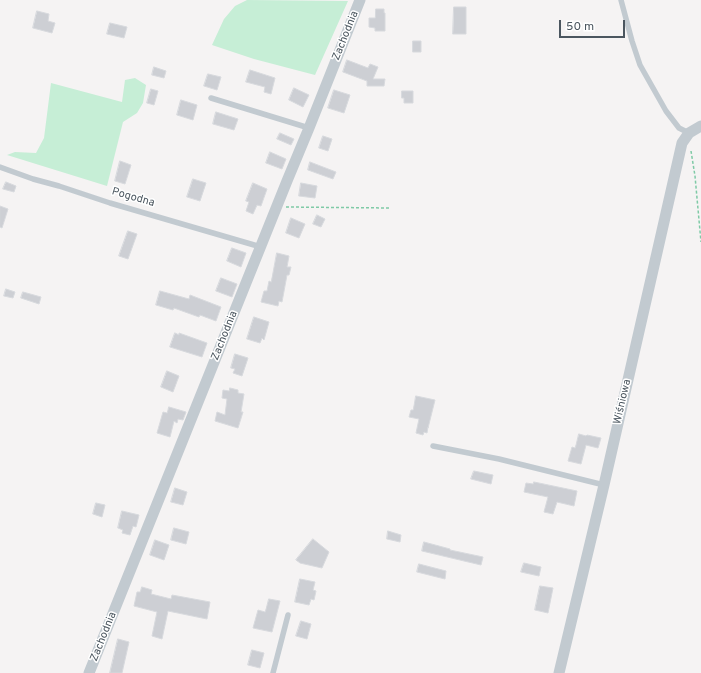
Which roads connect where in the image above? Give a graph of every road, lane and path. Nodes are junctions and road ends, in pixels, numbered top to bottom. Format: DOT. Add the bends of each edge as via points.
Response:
graph roads {
  1 [pos="360,0"];
  2 [pos="621,0"];
  3 [pos="211,98"];
  4 [pos="701,126"];
  5 [pos="309,128"];
  6 [pos="688,133"];
  7 [pos="0,167"];
  8 [pos="276,207"];
  9 [pos="391,208"];
  10 [pos="701,242"];
  11 [pos="261,247"];
  12 [pos="433,446"];
  13 [pos="604,485"];
  14 [pos="288,615"];
  15 [pos="89,673"];
  16 [pos="273,673"];
  17 [pos="559,673"];
  1 -- 5 [label="street, Zachodnia"];
  2 -- 6 [label="lane" via="640,65 666,111 679,128"];
  3 -- 5 [label="lane"];
  4 -- 6 [label="street"];
  5 -- 8 [label="street, Zachodnia"];
  6 -- 10 [label="path"];
  6 -- 13 [label="street, Wiśniowa" via="682,143"];
  7 -- 11 [label="lane, Pogodna"];
  8 -- 9 [label="path"];
  8 -- 11 [label="street, Zachodnia"];
  11 -- 15 [label="street, Zachodnia"];
  12 -- 13 [label="lane" via="499,459"];
  13 -- 17 [label="street, Wiśniowa"];
  14 -- 16 [label="lane"];
}
